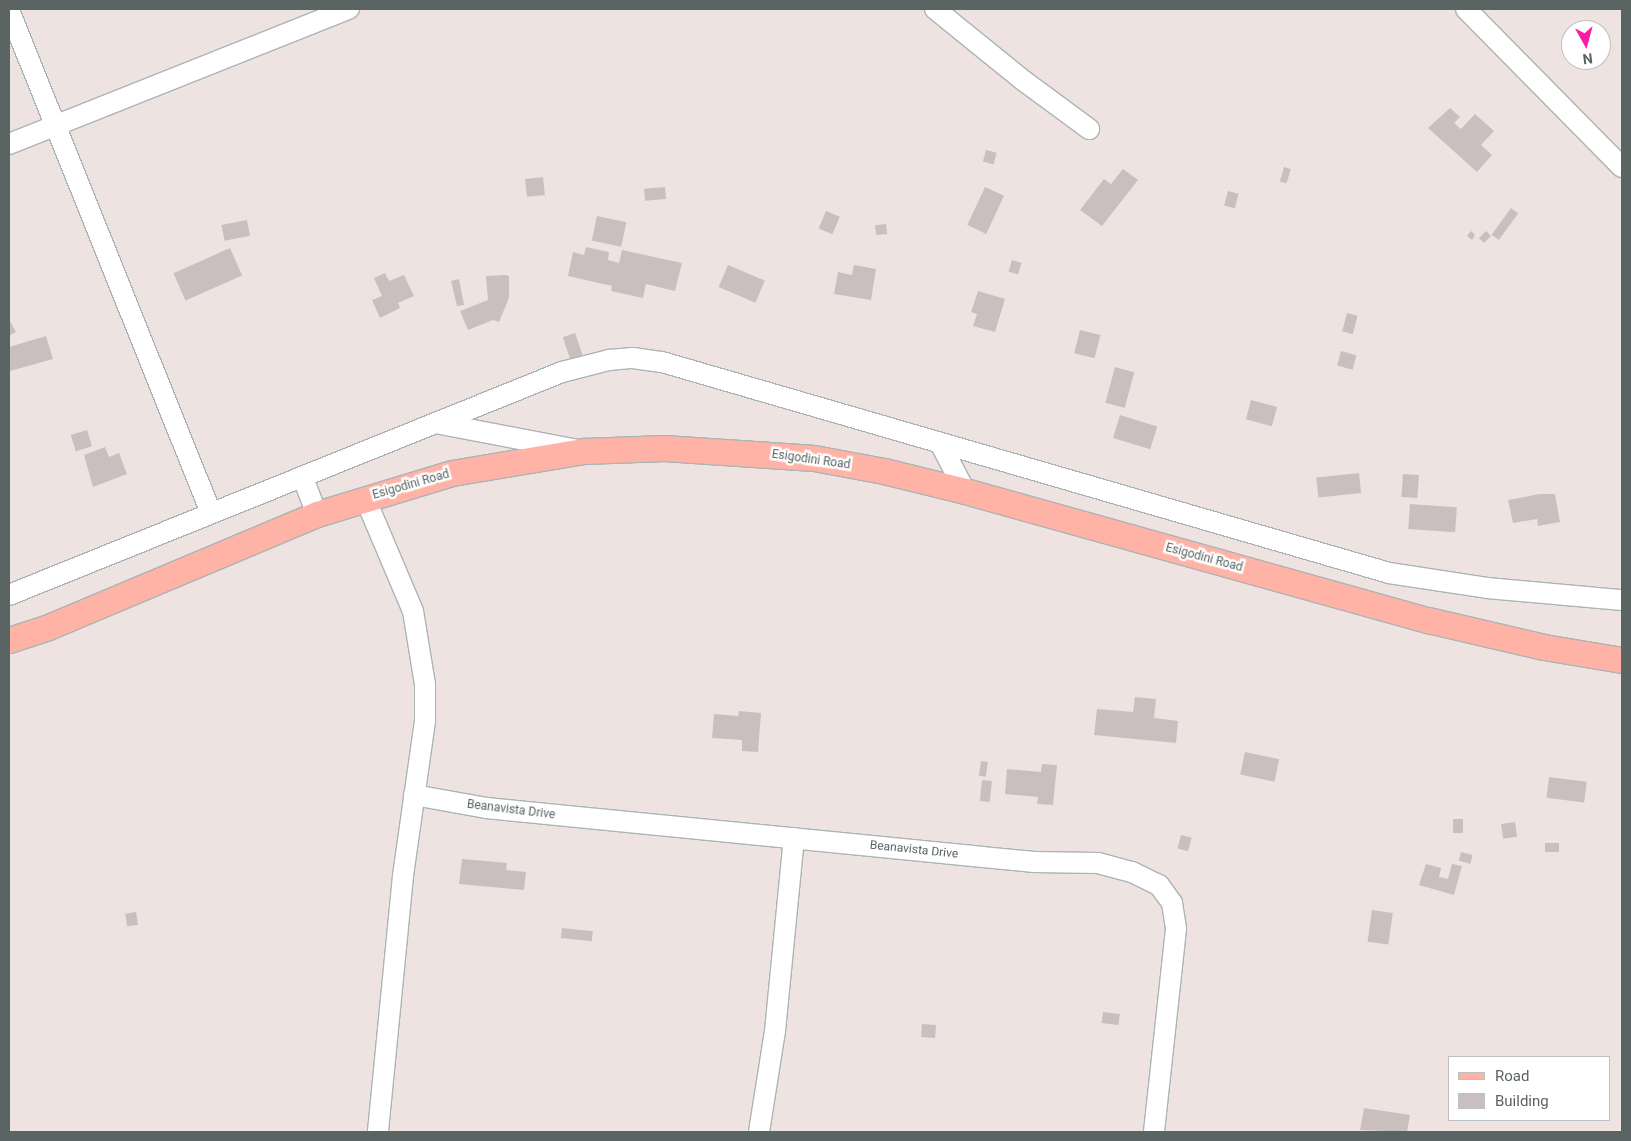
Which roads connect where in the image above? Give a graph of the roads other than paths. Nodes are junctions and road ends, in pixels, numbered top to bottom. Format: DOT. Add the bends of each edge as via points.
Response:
graph roads {
  1 [pos="350,9"];
  2 [pos="935,9"];
  3 [pos="1466,9"];
  4 [pos="9,10"];
  5 [pos="54,126"];
  6 [pos="1089,129"];
  7 [pos="9,144"];
  8 [pos="1622,167"];
  9 [pos="436,423"];
  10 [pos="940,443"];
  11 [pos="584,451"];
  12 [pos="303,478"];
  13 [pos="965,490"];
  14 [pos="365,498"];
  15 [pos="211,512"];
  16 [pos="317,514"];
  17 [pos="9,594"];
  18 [pos="1622,600"];
  19 [pos="9,640"];
  20 [pos="1622,660"];
  21 [pos="414,795"];
  22 [pos="794,838"];
  23 [pos="378,1132"];
  24 [pos="759,1132"];
  25 [pos="1154,1132"];
  1 -- 5 [label="street"];
  2 -- 6 [label="street"];
  3 -- 8 [label="street"];
  4 -- 5 [label="street"];
  5 -- 7 [label="street"];
  5 -- 15 [label="street"];
  9 -- 10 [label="street" via="562,372 609,360 633,358 662,362"];
  9 -- 11 [label="street"];
  9 -- 12 [label="street"];
  10 -- 13 [label="street"];
  10 -- 18 [label="street" via="1389,573 1487,588"];
  11 -- 13 [label="main road, Esigodini Road" via="664,448 814,458"];
  11 -- 14 [label="main road, Esigodini Road" via="452,473"];
  12 -- 15 [label="street"];
  12 -- 16 [label="street"];
  13 -- 20 [label="main road, Esigodini Road" via="1428,620 1544,647"];
  14 -- 16 [label="main road, Esigodini Road"];
  14 -- 21 [label="street" via="413,611 420,646 425,721"];
  15 -- 17 [label="street"];
  16 -- 19 [label="main road, Esigodini Road" via="46,628"];
  21 -- 22 [label="street, Beanavista Drive" via="486,808"];
  21 -- 23 [label="street" via="402,876"];
  22 -- 24 [label="street" via="775,1031"];
  22 -- 25 [label="street, Beanavista Drive" via="1034,862 1098,863 1132,872 1159,885 1172,903 1176,929"];
}
